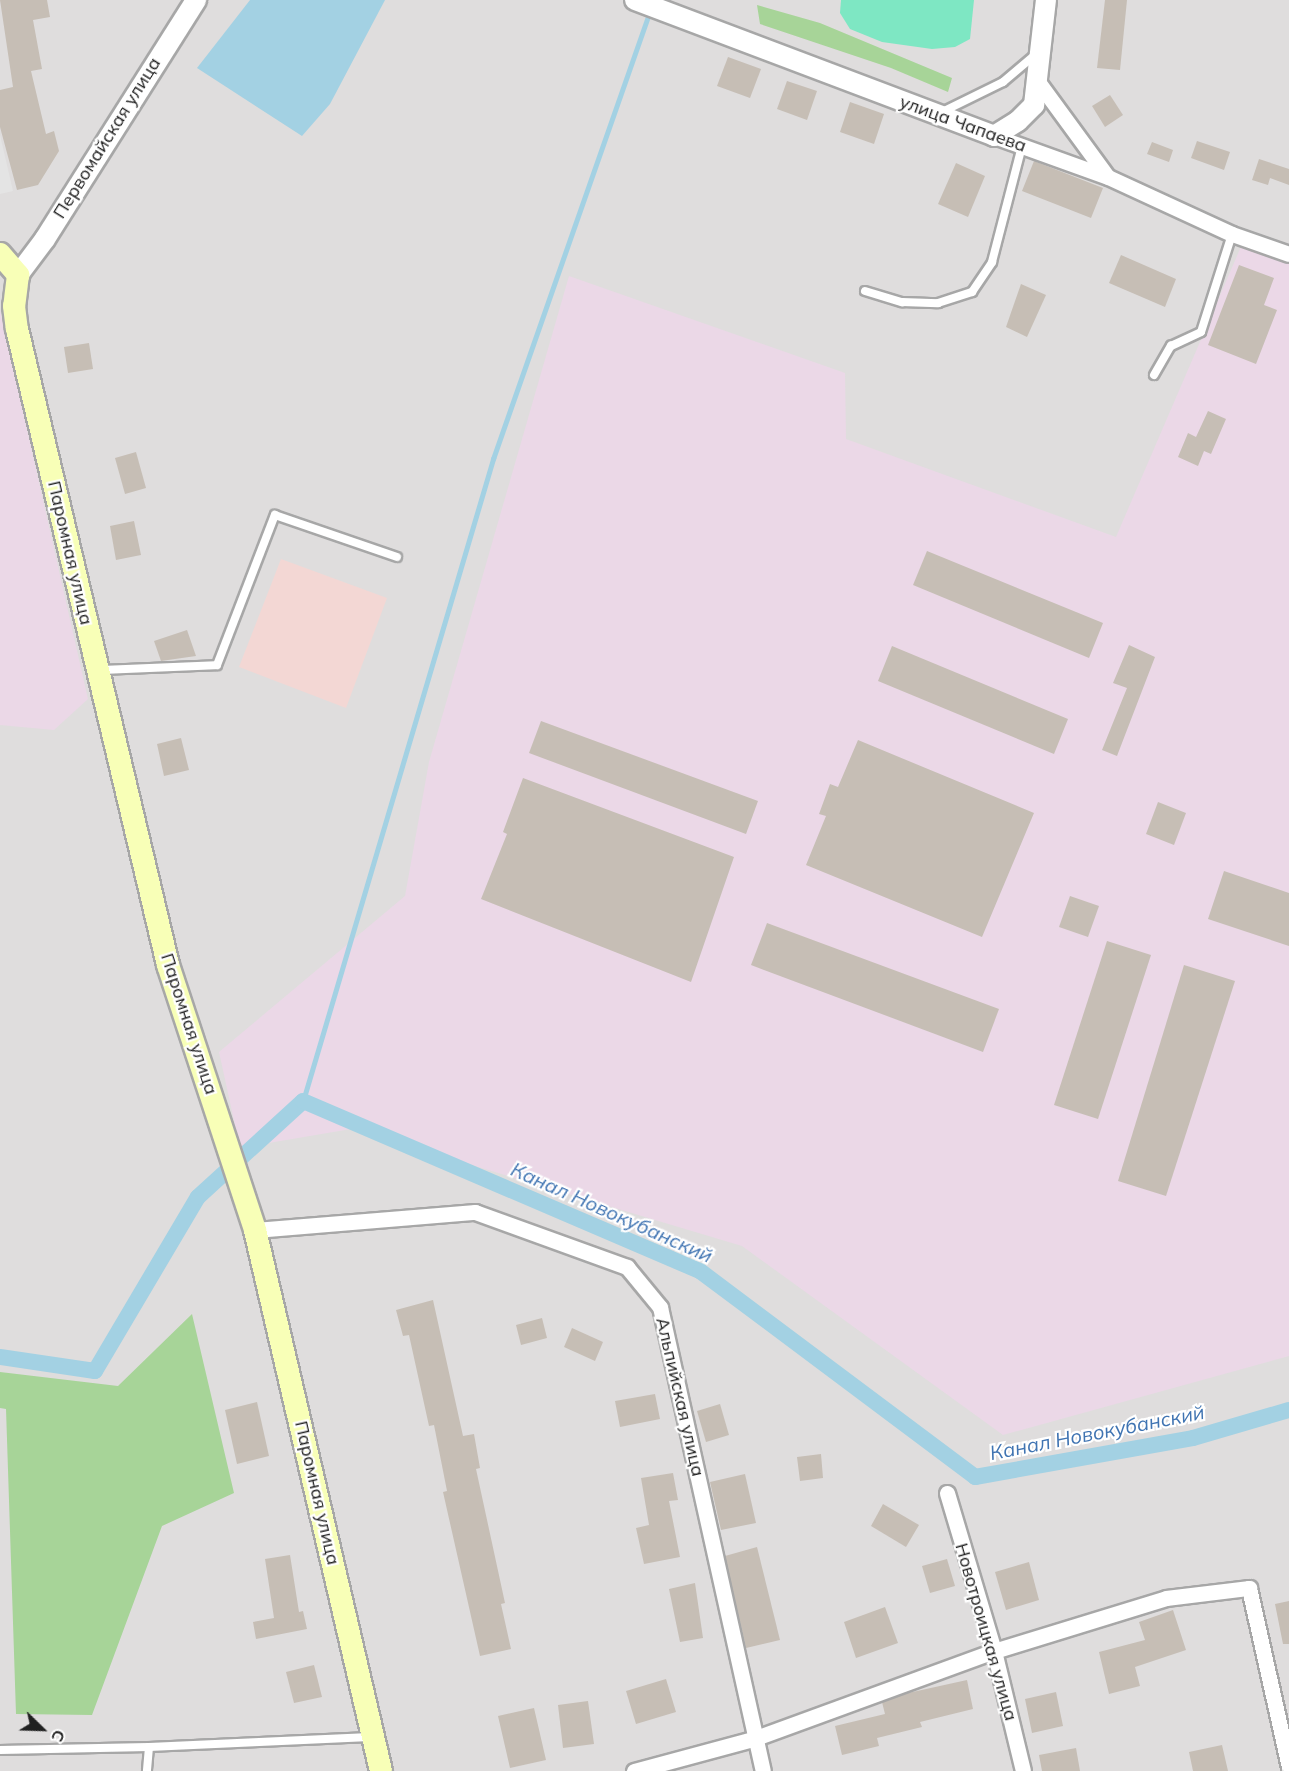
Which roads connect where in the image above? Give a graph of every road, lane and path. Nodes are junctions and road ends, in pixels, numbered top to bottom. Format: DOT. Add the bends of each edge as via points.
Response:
graph roads {
  1 [pos="196,0"];
  2 [pos="635,0"];
  3 [pos="1046,0"];
  4 [pos="1040,51"];
  5 [pos="1036,79"];
  6 [pos="938,115"];
  7 [pos="994,136"];
  8 [pos="1022,146"];
  9 [pos="1108,177"];
  10 [pos="1232,234"];
  11 [pos="0,254"];
  12 [pos="1289,254"];
  13 [pos="18,274"];
  14 [pos="865,291"];
  15 [pos="1154,375"];
  16 [pos="397,556"];
  17 [pos="98,670"];
  18 [pos="252,1221"];
  19 [pos="947,1493"];
  20 [pos="994,1651"];
  21 [pos="374,1737"];
  22 [pos="756,1738"];
  23 [pos="149,1747"];
  24 [pos="0,1750"];
  25 [pos="1289,1767"];
  26 [pos="147,1771"];
  27 [pos="381,1771"];
  28 [pos="634,1771"];
  29 [pos="763,1771"];
  30 [pos="1023,1771"];
  1 -- 13 [label="street, Первомайская улица" via="45,239"];
  2 -- 6 [label="street, улица Чапаева"];
  3 -- 4 [label="street"];
  4 -- 5 [label="street"];
  4 -- 6 [label="lane" via="1003,82"];
  5 -- 7 [label="street" via="1034,105"];
  5 -- 9 [label="street" via="1051,105"];
  6 -- 7 [label="street, улица Чапаева"];
  7 -- 8 [label="street, улица Чапаева"];
  8 -- 9 [label="street, улица Чапаева"];
  8 -- 14 [label="lane" via="992,262 972,292 938,303 902,302"];
  9 -- 10 [label="street, улица Чапаева"];
  10 -- 12 [label="street, улица Чапаева"];
  10 -- 15 [label="lane" via="1201,332 1171,346"];
  11 -- 13 [label="main road"];
  13 -- 17 [label="main road, Паромная улица" via="14,306 17,329"];
  16 -- 17 [label="lane" via="275,515 218,665"];
  17 -- 18 [label="main road, Паромная улица" via="168,965"];
  18 -- 21 [label="main road, Паромная улица"];
  18 -- 22 [label="street, Альпийская улица" via="475,1212 627,1267 660,1307"];
  19 -- 20 [label="street, Новотроицкая улица"];
  20 -- 22 [label="street"];
  20 -- 25 [label="street" via="1166,1598 1249,1588"];
  20 -- 30 [label="street, Новотроицкая улица"];
  21 -- 23 [label="lane"];
  21 -- 27 [label="main road, Паромная улица"];
  22 -- 28 [label="street"];
  22 -- 29 [label="street, Альпийская улица"];
  23 -- 24 [label="lane"];
  23 -- 26 [label="lane"];
}
